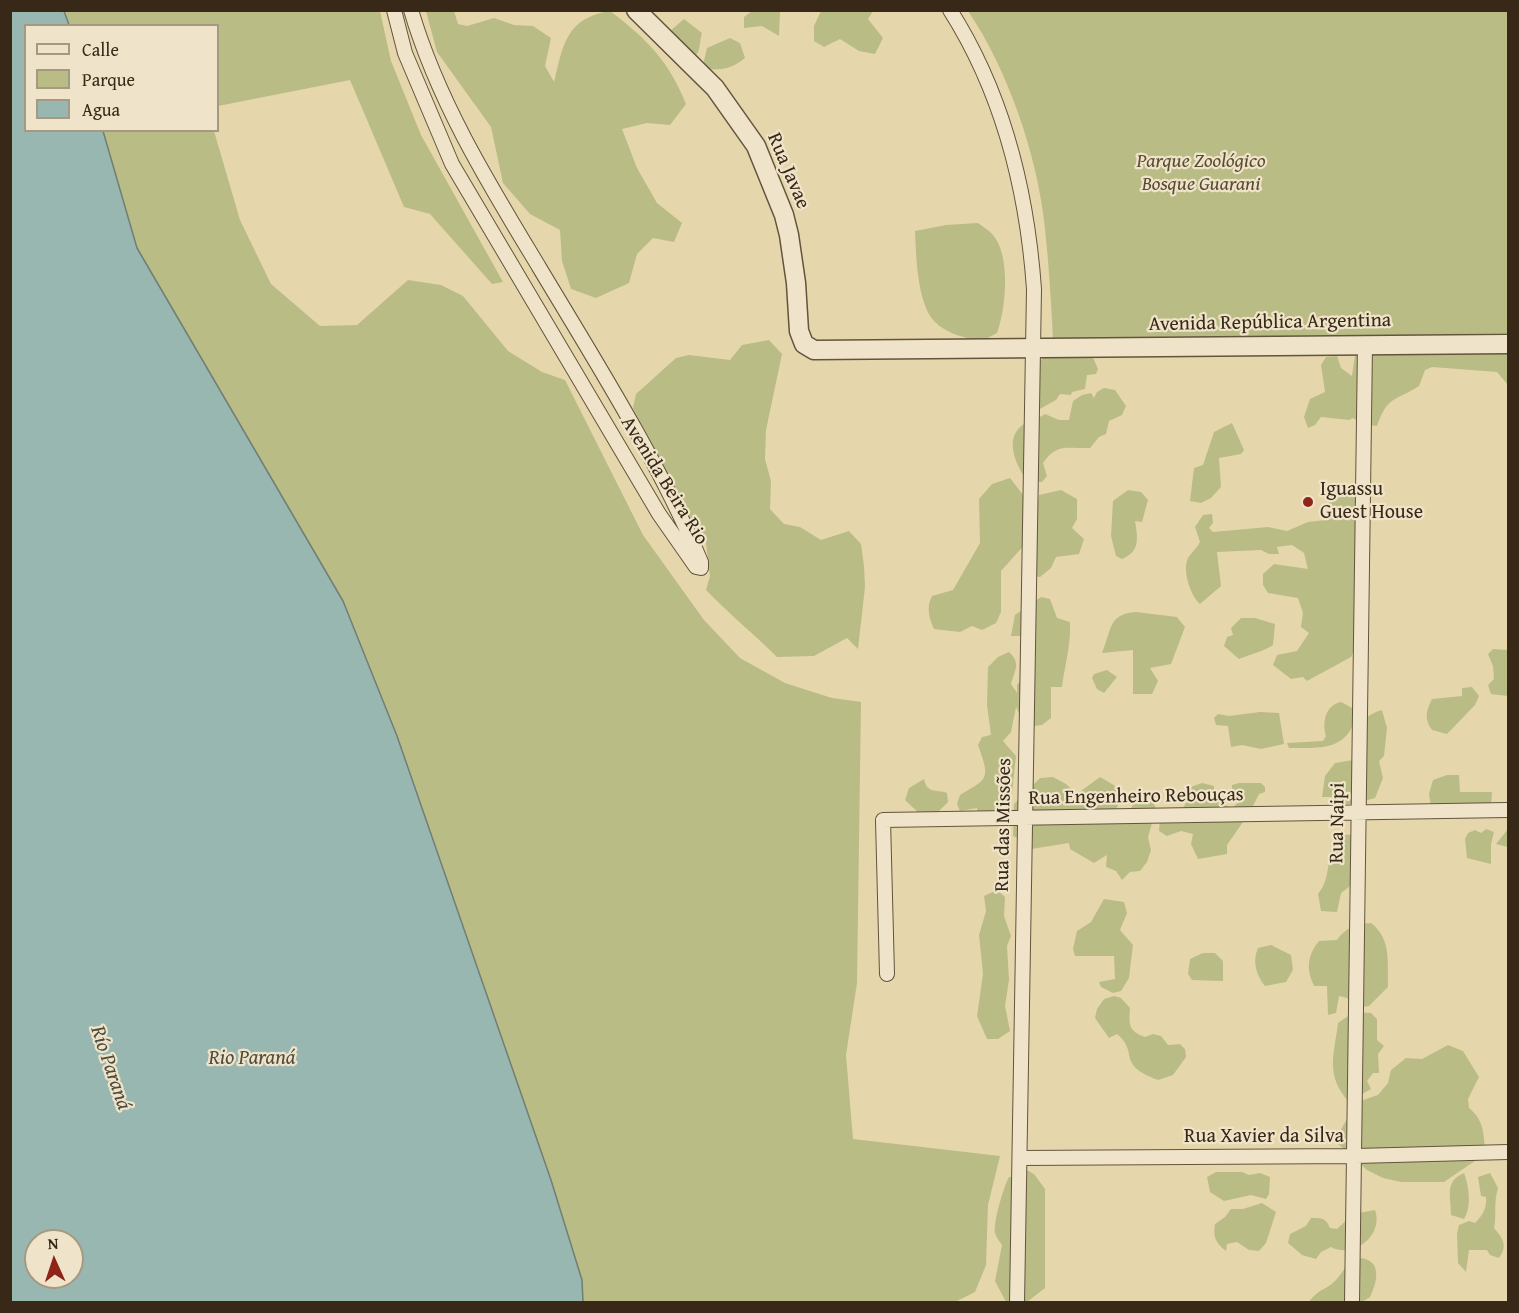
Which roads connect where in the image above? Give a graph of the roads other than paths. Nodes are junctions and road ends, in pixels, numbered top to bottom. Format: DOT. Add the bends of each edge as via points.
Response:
graph roads {
  1 [pos="394,10"];
  2 [pos="411,10"];
  3 [pos="636,10"];
  4 [pos="950,10"];
  5 [pos="1509,344"];
  6 [pos="1365,345"];
  7 [pos="1032,348"];
  8 [pos="814,350"];
  9 [pos="1509,810"];
  10 [pos="1358,811"];
  11 [pos="1024,820"];
  12 [pos="887,974"];
  13 [pos="1509,1152"];
  14 [pos="1356,1156"];
  15 [pos="1020,1158"];
  16 [pos="1017,1302"];
  17 [pos="1352,1302"];
  1 -- 2 [label="street, Avenida Beira Rio" via="405,53 452,164 659,514 696,567 701,568 646,444 463,135"];
  3 -- 8 [label="street, Rua Javae" via="715,88 756,146 789,235 799,331 804,344"];
  4 -- 7 [label="street" via="986,78 1008,134 1022,187 1033,278"];
  5 -- 6 [label="street, Avenida República Argentina"];
  6 -- 7 [label="street, Avenida República Argentina"];
  6 -- 10 [label="street, Rua Naipi"];
  7 -- 8 [label="street, Avenida República Argentina"];
  7 -- 11 [label="street, Rua das Missões"];
  9 -- 10 [label="street, Rua Engenheiro Rebouças"];
  10 -- 11 [label="street, Rua Engenheiro Rebouças"];
  10 -- 14 [label="street, Rua Naipi"];
  11 -- 12 [label="street, Rua Engenheiro Rebouças" via="884,820"];
  11 -- 15 [label="street, Rua das Missões"];
  13 -- 14 [label="street, Rua Xavier da Silva"];
  14 -- 15 [label="street, Rua Xavier da Silva"];
  14 -- 17 [label="street, Rua Naipi"];
  15 -- 16 [label="street, Rua das Missões"];
}
